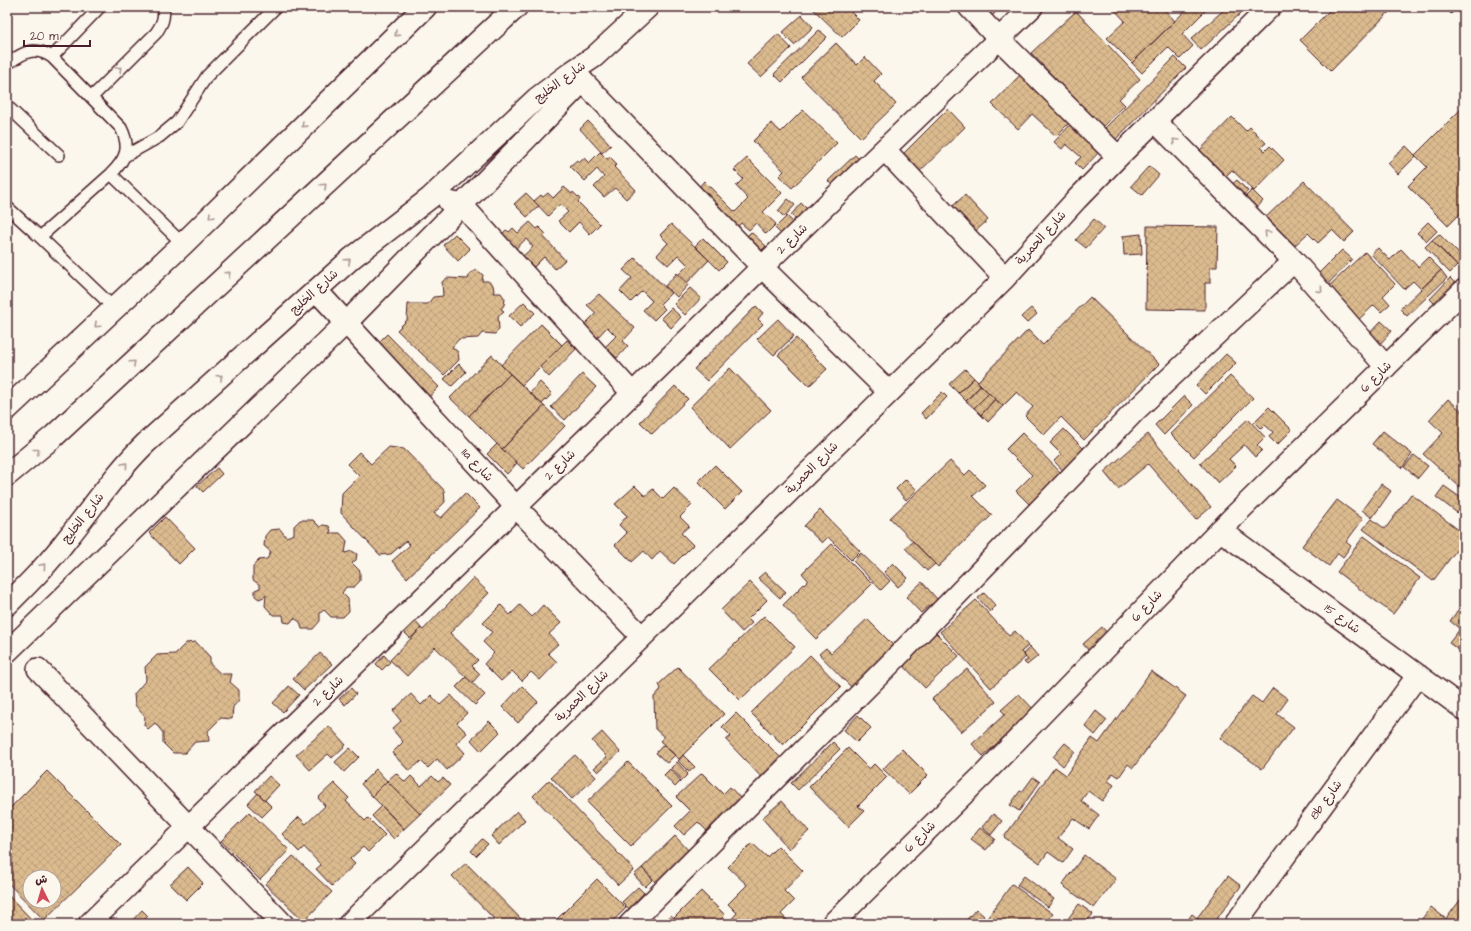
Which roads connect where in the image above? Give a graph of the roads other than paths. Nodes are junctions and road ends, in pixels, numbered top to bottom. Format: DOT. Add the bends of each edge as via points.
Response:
graph roads {
  1 [pos="100,7"];
  2 [pos="163,7"];
  3 [pos="276,7"];
  4 [pos="425,7"];
  5 [pos="516,7"];
  6 [pos="648,7"];
  7 [pos="969,7"];
  8 [pos="1032,7"];
  9 [pos="1270,7"];
  10 [pos="999,39"];
  11 [pos="52,57"];
  12 [pos="7,64"];
  13 [pos="578,76"];
  14 [pos="92,97"];
  15 [pos="7,106"];
  16 [pos="526,108"];
  17 [pos="1154,120"];
  18 [pos="542,123"];
  19 [pos="885,150"];
  20 [pos="59,155"];
  21 [pos="125,156"];
  22 [pos="1118,157"];
  23 [pos="111,174"];
  24 [pos="430,198"];
  25 [pos="462,205"];
  26 [pos="7,207"];
  27 [pos="40,237"];
  28 [pos="183,244"];
  29 [pos="1294,261"];
  30 [pos="762,267"];
  31 [pos="1005,278"];
  32 [pos="316,290"];
  33 [pos="1464,290"];
  34 [pos="115,309"];
  35 [pos="346,323"];
  36 [pos="1386,367"];
  37 [pos="889,392"];
  38 [pos="633,394"];
  39 [pos="7,409"];
  40 [pos="7,475"];
  41 [pos="517,508"];
  42 [pos="1220,530"];
  43 [pos="22,590"];
  44 [pos="7,605"];
  45 [pos="46,614"];
  46 [pos="642,637"];
  47 [pos="7,652"];
  48 [pos="38,669"];
  49 [pos="1418,675"];
  50 [pos="1464,709"];
  51 [pos="189,828"];
  52 [pos="89,924"];
  53 [pos="283,924"];
  54 [pos="350,924"];
  55 [pos="630,924"];
  56 [pos="832,924"];
  57 [pos="1235,924"];
  1 -- 11 [label="lane"];
  14 -- 2 [label="lane, one-way" via="156,33 162,25"];
  3 -- 21 [label="lane" via="207,76 177,122 159,137"];
  4 -- 28 [label="main road, one-way"];
  40 -- 5 [label="main road, one-way" via="54,436"];
  6 -- 13 [label="street, شارع الخليج" via="594,57"];
  7 -- 10 [label="street"];
  8 -- 10 [label="street, شارع 2"];
  9 -- 17 [label="street, شارع الحمرية"];
  10 -- 19 [label="street, شارع 2"];
  10 -- 22 [label="street"];
  11 -- 12 [label="lane" via="45,52 27,52"];
  11 -- 14 [label="lane"];
  13 -- 16 [label="street, شارع الخليج" via="537,98"];
  13 -- 18 [label="street"];
  13 -- 30 [label="street"];
  14 -- 21 [label="lane" via="121,128 125,136"];
  15 -- 20 [label="lane"];
  16 -- 18 [label="street"];
  16 -- 24 [label="street, شارع الخليج"];
  17 -- 22 [label="street, شارع الحمرية"];
  29 -- 17 [label="street, one-way"];
  18 -- 25 [label="street"];
  19 -- 30 [label="street, شارع 2"];
  19 -- 31 [label="street"];
  21 -- 23 [label="lane"];
  22 -- 31 [label="street, شارع الحمرية"];
  23 -- 27 [label="lane"];
  23 -- 28 [label="lane"];
  24 -- 25 [label="street"];
  32 -- 24 [label="street, شارع الخليج, one-way" via="352,258"];
  25 -- 35 [label="street"];
  25 -- 38 [label="street"];
  26 -- 27 [label="lane"];
  27 -- 34 [label="lane"];
  28 -- 34 [label="main road"];
  29 -- 36 [label="street, one-way"];
  29 -- 55 [label="street" via="1137,409 887,666"];
  30 -- 37 [label="street"];
  30 -- 38 [label="street, شارع 2"];
  31 -- 37 [label="street, شارع الحمرية"];
  32 -- 35 [label="street, 11a شارع"];
  43 -- 32 [label="street, شارع الخليج, one-way" via="65,541 128,461"];
  33 -- 36 [label="street, شارع 6"];
  34 -- 39 [label="main road, one-way"];
  35 -- 41 [label="street, 11a شارع"];
  35 -- 45 [label="street"];
  36 -- 42 [label="street, شارع 6"];
  37 -- 46 [label="street, شارع الحمرية"];
  38 -- 41 [label="street, شارع 2"];
  41 -- 46 [label="street, 11a شارع"];
  41 -- 51 [label="street, شارع 2"];
  42 -- 49 [label="street, شارع 15"];
  42 -- 56 [label="street, شارع 6" via="984,774"];
  43 -- 44 [label="street, شارع الخليج"];
  43 -- 45 [label="street"];
  45 -- 47 [label="street"];
  46 -- 54 [label="street, شارع الحمرية"];
  48 -- 51 [label="street"];
  49 -- 50 [label="street, شارع 15"];
  49 -- 57 [label="street, 8b شارع"];
  51 -- 52 [label="street, شارع 2"];
  51 -- 53 [label="street"];
}
